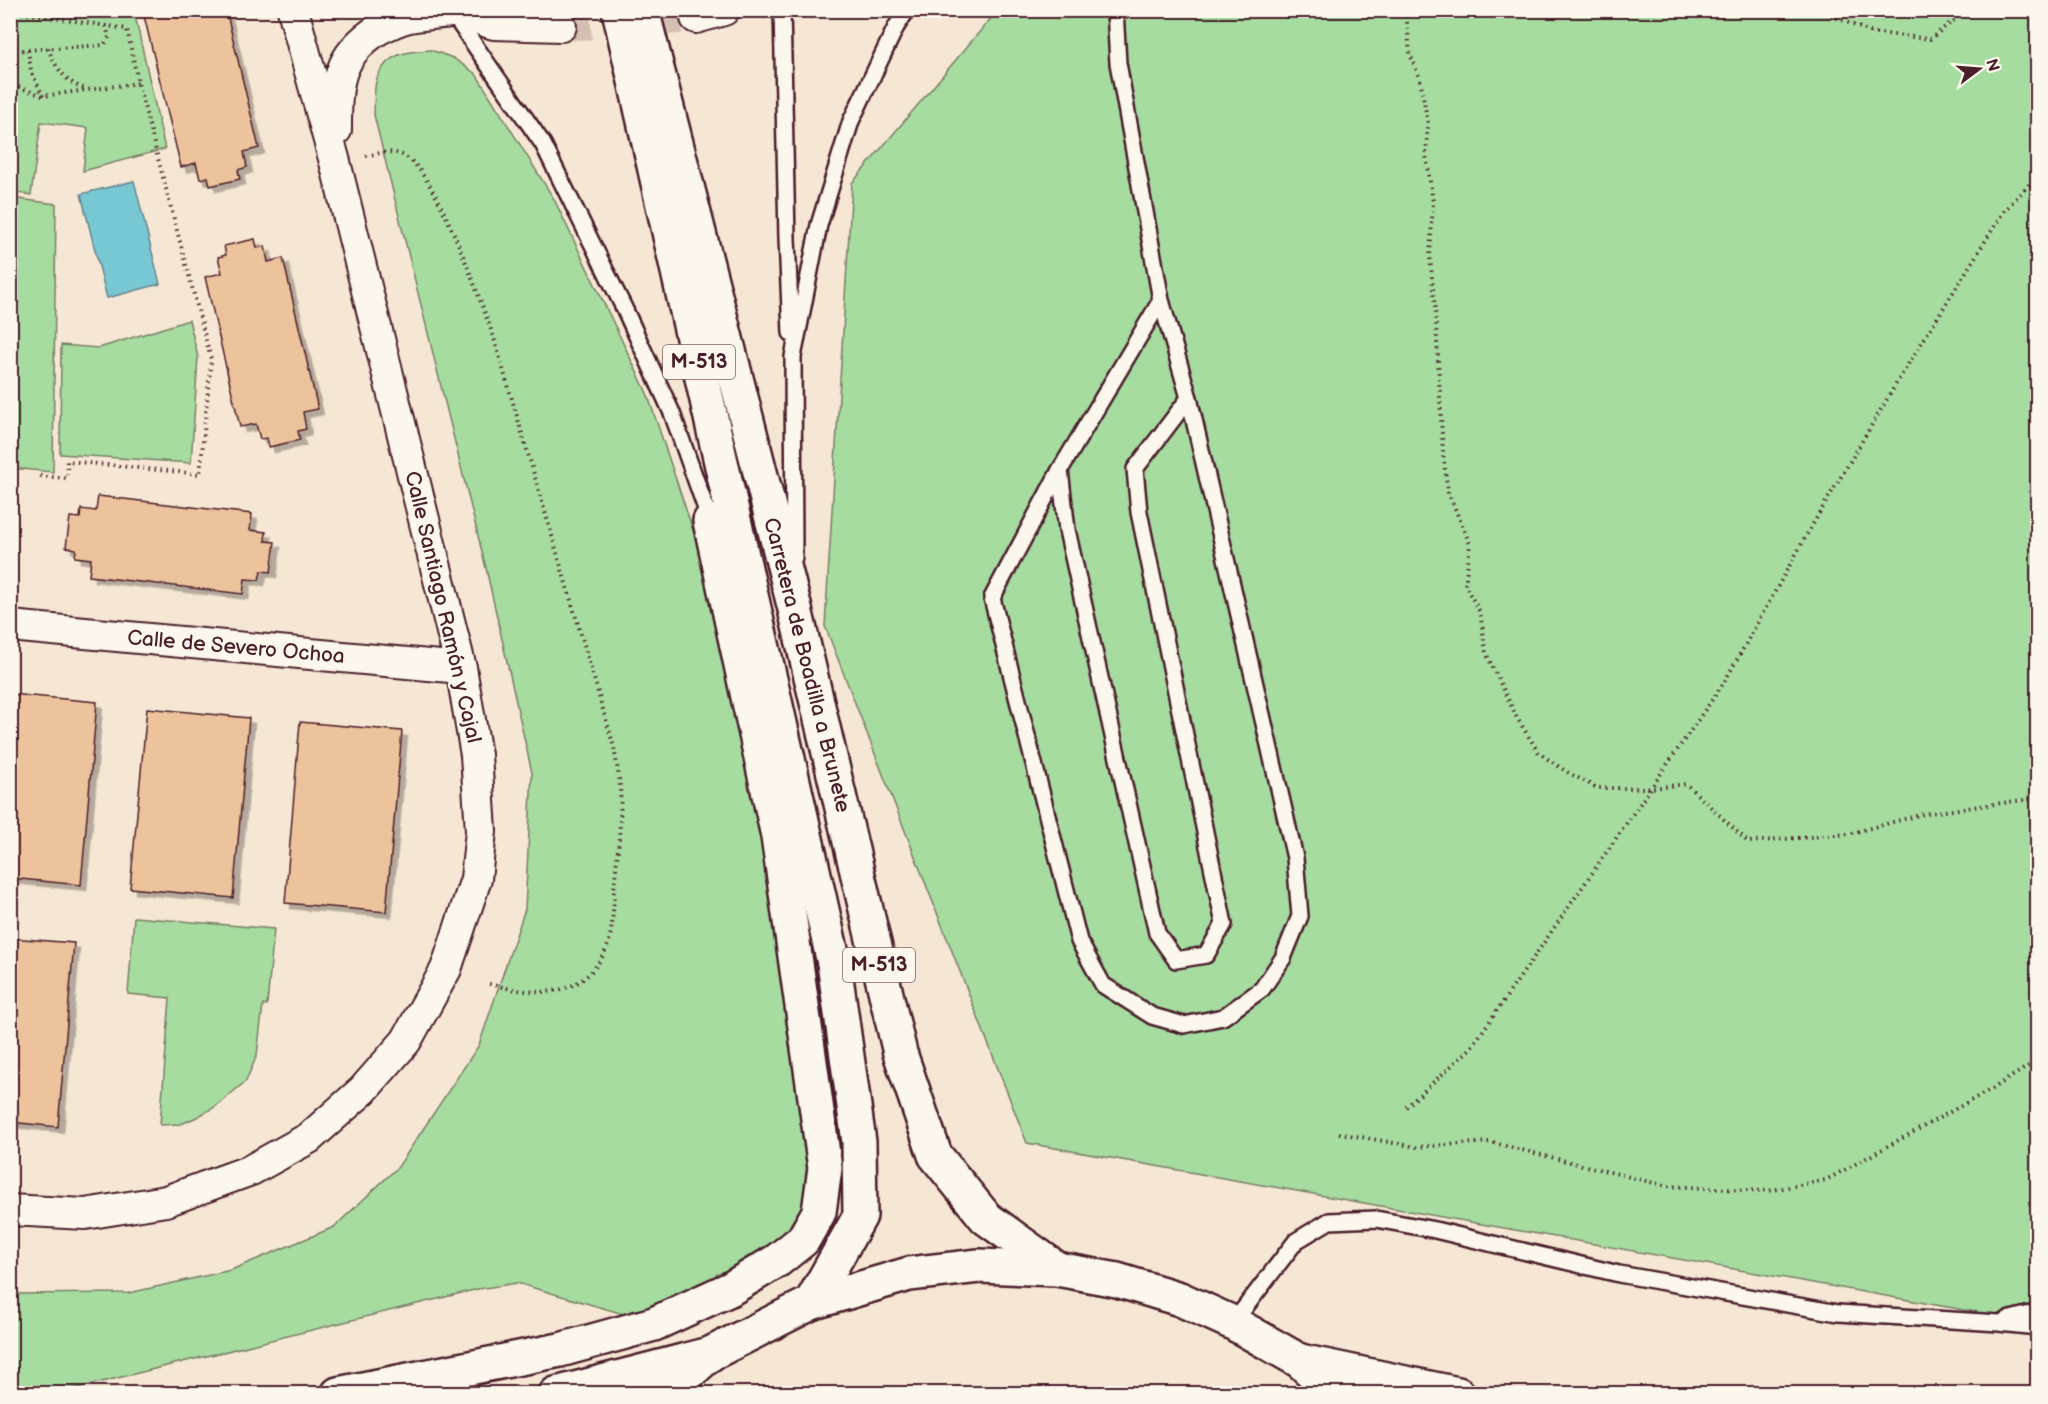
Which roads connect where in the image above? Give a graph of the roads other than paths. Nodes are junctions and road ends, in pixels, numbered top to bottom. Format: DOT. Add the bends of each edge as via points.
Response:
graph roads {
  1 [pos="293,10"];
  2 [pos="619,10"];
  3 [pos="642,10"];
  4 [pos="782,10"];
  5 [pos="907,10"];
  6 [pos="1115,10"];
  7 [pos="450,11"];
  8 [pos="561,26"];
  9 [pos="335,162"];
  10 [pos="1161,300"];
  11 [pos="793,357"];
  12 [pos="1189,398"];
  13 [pos="1060,470"];
  14 [pos="710,521"];
  15 [pos="795,609"];
  16 [pos="10,626"];
  17 [pos="461,668"];
  18 [pos="778,714"];
  19 [pos="10,1210"];
  20 [pos="1057,1269"];
  21 [pos="811,1303"];
  22 [pos="2037,1312"];
  23 [pos="1233,1323"];
  24 [pos="1999,1323"];
  25 [pos="2037,1327"];
  26 [pos="710,1354"];
  27 [pos="1300,1361"];
  28 [pos="338,1394"];
  29 [pos="556,1394"];
  30 [pos="666,1394"];
  31 [pos="1335,1394"];
  32 [pos="1458,1394"];
  1 -- 9 [label="street, Calle Santiago Ramón y Cajal"];
  2 -- 18 [label="main road, Carretera de Boadilla a Brunete / M-513"];
  3 -- 15 [label="main road, Carretera de Boadilla a Brunete / M-513"];
  4 -- 11 [label="lane"];
  5 -- 11 [label="lane" via="851,121 819,225"];
  6 -- 10 [label="lane" via="1118,63"];
  7 -- 8 [label="street" via="494,24"];
  7 -- 9 [label="street" via="391,23 369,35 348,55 336,94"];
  7 -- 14 [label="lane" via="543,144 672,413"];
  9 -- 17 [label="street, Calle Santiago Ramón y Cajal"];
  10 -- 12 [label="lane"];
  10 -- 13 [label="lane"];
  11 -- 15 [label="lane"];
  12 -- 13 [label="lane" via="1135,469 1139,512 1224,924 1206,955 1176,960 1157,933 1066,530"];
  12 -- 13 [label="lane" via="1295,858 1300,916 1283,958 1262,989 1223,1017 1184,1025 1152,1016 1103,985 1079,941 992,598"];
  14 -- 18 [label="lane"];
  14 -- 28 [label="main road" via="778,836 825,1168 819,1212 803,1240 778,1260 730,1289 654,1324 560,1350"];
  15 -- 20 [label="main road, Carretera de Boadilla a Brunete / M-513" via="900,1053 935,1155 986,1218"];
  16 -- 17 [label="street, Calle de Severo Ochoa"];
  17 -- 19 [label="street, Calle Santiago Ramón y Cajal" via="476,755 481,831 476,879 446,969 406,1041 363,1090 309,1138 251,1170 166,1201 86,1214"];
  18 -- 21 [label="main road, Carretera de Boadilla a Brunete / M-513" via="834,963 859,1142 860,1216"];
  20 -- 21 [label="main road, M-513" via="979,1266 909,1274"];
  20 -- 23 [label="main road, M-513" via="1117,1280 1180,1299"];
  21 -- 26 [label="main road, M-513"];
  22 -- 24 [label="lane"];
  23 -- 24 [label="lane" via="1296,1241 1329,1221 1376,1219 1619,1274 1838,1312"];
  23 -- 27 [label="main road, M-513"];
  24 -- 25 [label="lane"];
  26 -- 29 [label="main road"];
  26 -- 30 [label="main road, M-513"];
  27 -- 31 [label="main road, M-513"];
  27 -- 32 [label="main road"];
}
